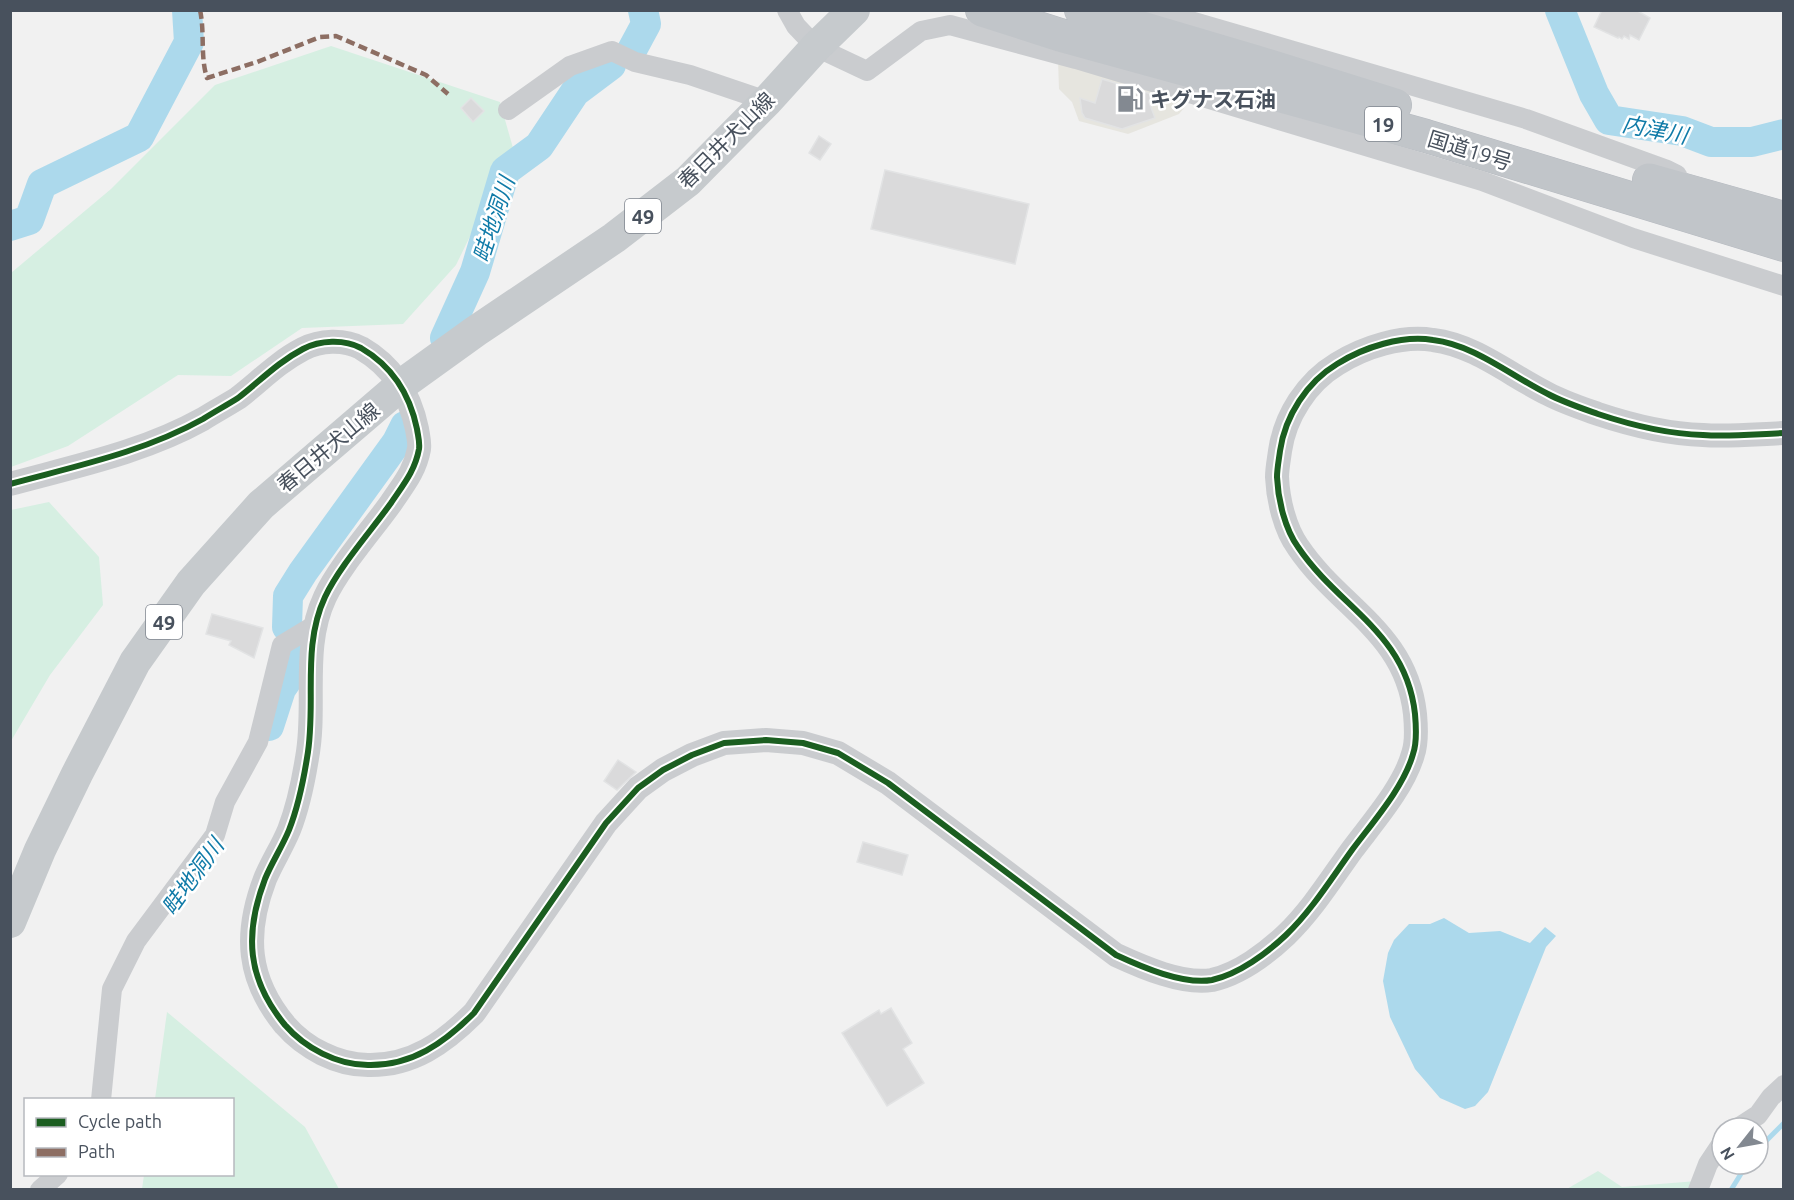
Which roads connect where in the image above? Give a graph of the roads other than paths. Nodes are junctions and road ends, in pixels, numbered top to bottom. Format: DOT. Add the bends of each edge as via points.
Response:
graph roads {
  1 [pos="787,10"];
  2 [pos="854,10"];
  3 [pos="982,10"];
  4 [pos="1081,10"];
  5 [pos="1154,10"];
  6 [pos="816,47"];
  7 [pos="767,101"];
  8 [pos="508,110"];
  9 [pos="1716,200"];
  10 [pos="1784,218"];
  11 [pos="1784,244"];
  12 [pos="1784,286"];
  13 [pos="401,385"];
  14 [pos="1784,433"];
  15 [pos="10,484"];
  16 [pos="315,625"];
  17 [pos="10,922"];
  18 [pos="1784,1085"];
  19 [pos="101,1098"];
  20 [pos="1756,1116"];
  21 [pos="1710,1161"];
  22 [pos="56,1176"];
  23 [pos="40,1190"];
  24 [pos="1698,1190"];
  1 -- 6 [label="street"];
  2 -- 6 [label="main road, 春日井犬山線 / 49"];
  3 -- 11 [label="highway, 国道19号 / 19" via="1426,136"];
  4 -- 9 [label="highway, 国道19号 / 19"];
  5 -- 9 [label="street" via="1526,118 1667,170"];
  6 -- 7 [label="main road, 春日井犬山線 / 49"];
  6 -- 12 [label="street" via="867,71 921,32 950,25 1482,181 1633,238"];
  7 -- 8 [label="street" via="690,75 635,62 612,51 570,66"];
  7 -- 13 [label="main road, 春日井犬山線 / 49" via="688,181 614,238"];
  9 -- 10 [label="highway, 国道19号 / 19"];
  13 -- 15 [label="street" via="379,360 357,346 336,341 311,344 285,358 237,398 158,441"];
  13 -- 16 [label="street" via="414,414 420,445 413,472 334,582"];
  13 -- 17 [label="main road, 春日井犬山線 / 49" via="261,505 191,583 135,662 54,822"];
  14 -- 16 [label="street" via="1702,435 1653,429 1550,395 1463,348 1432,339 1397,341 1363,350 1314,381 1282,435 1277,477 1281,509 1296,545 1394,653 1409,681 1415,716 1414,753 1396,791 1306,914 1265,952 1240,969 1211,980 1151,972 1116,955 888,783 838,753 803,743 724,743 663,770 638,788 606,823 474,1013 453,1034 402,1062 366,1066 332,1059 308,1047 274,1011 258,981 251,949 254,917 265,879 300,800 312,736"];
  16 -- 19 [label="street" via="282,645 258,742 225,802 215,835 136,941 112,989"];
  18 -- 20 [label="street"];
  21 -- 24 [label="street"];
  22 -- 23 [label="street"];
}
